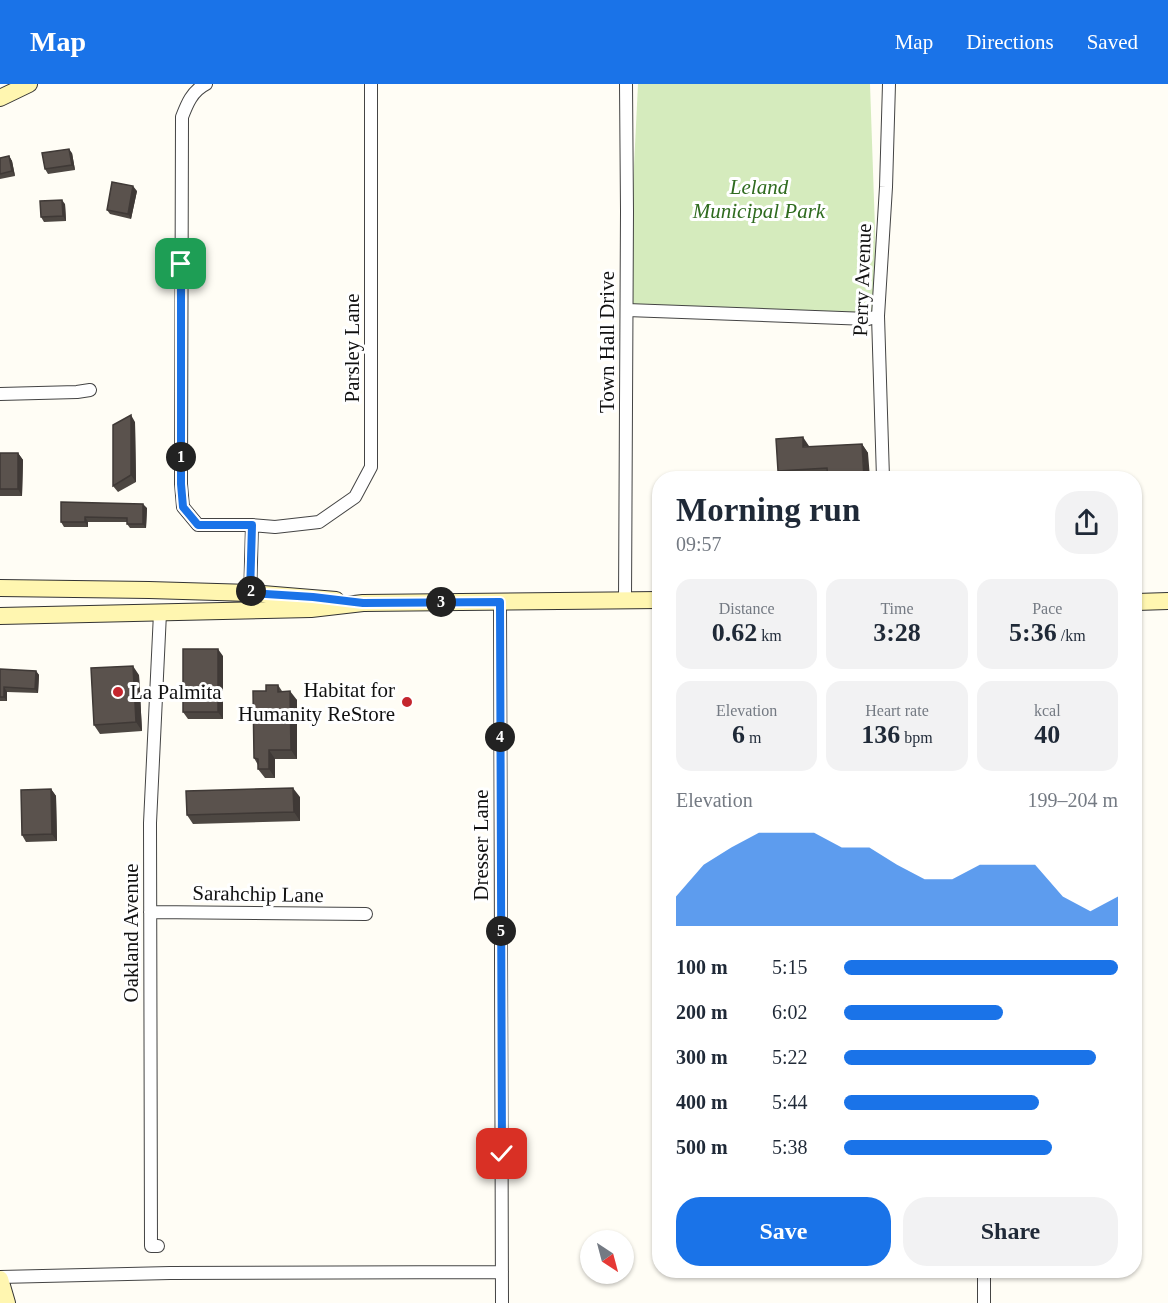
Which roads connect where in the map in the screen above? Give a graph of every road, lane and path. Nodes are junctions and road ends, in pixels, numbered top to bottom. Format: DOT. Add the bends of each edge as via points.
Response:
graph roads {
  1 [pos="29,84"];
  2 [pos="206,84"];
  3 [pos="371,84"];
  4 [pos="626,84"];
  5 [pos="889,84"];
  6 [pos="0,98"];
  7 [pos="627,310"];
  8 [pos="878,316"];
  9 [pos="90,390"];
  10 [pos="0,394"];
  11 [pos="883,471"];
  12 [pos="252,525"];
  13 [pos="0,588"];
  14 [pos="250,593"];
  15 [pos="625,600"];
  16 [pos="652,600"];
  17 [pos="1168,601"];
  18 [pos="500,602"];
  19 [pos="1142,602"];
  20 [pos="363,603"];
  21 [pos="250,611"];
  22 [pos="160,613"];
  23 [pos="0,616"];
  24 [pos="150,912"];
  25 [pos="366,914"];
  26 [pos="158,1246"];
  27 [pos="502,1272"];
  28 [pos="0,1278"];
  29 [pos="984,1278"];
  30 [pos="7,1303"];
  31 [pos="502,1303"];
  32 [pos="984,1303"];
  1 -- 6 [label="main road"];
  2 -- 12 [label="street, Parsley Lane" via="186,104 182,117 183,507 198,525"];
  3 -- 12 [label="street, Parsley Lane" via="371,467 355,497 319,522 275,527"];
  4 -- 7 [label="street, Town Hall Drive"];
  5 -- 8 [label="street, Perry Avenue"];
  7 -- 8 [label="street" via="868,319"];
  7 -- 15 [label="street, Town Hall Drive"];
  8 -- 11 [label="street, Perry Avenue"];
  9 -- 10 [label="street"];
  12 -- 14 [label="street"];
  13 -- 14 [label="main road"];
  14 -- 20 [label="main road"];
  14 -- 21 [label="street"];
  15 -- 16 [label="main road"];
  15 -- 18 [label="main road"];
  17 -- 19 [label="main road"];
  18 -- 20 [label="main road"];
  18 -- 27 [label="street, Dresser Lane"];
  20 -- 21 [label="main road"];
  21 -- 22 [label="main road"];
  22 -- 23 [label="main road"];
  22 -- 24 [label="street, Oakland Avenue"];
  24 -- 25 [label="street, Sarahchip Lane"];
  24 -- 26 [label="street, Oakland Avenue" via="151,1246"];
  27 -- 28 [label="street"];
  27 -- 31 [label="street, Dresser Lane"];
  28 -- 30 [label="main road"];
  29 -- 32 [label="street"];
}
